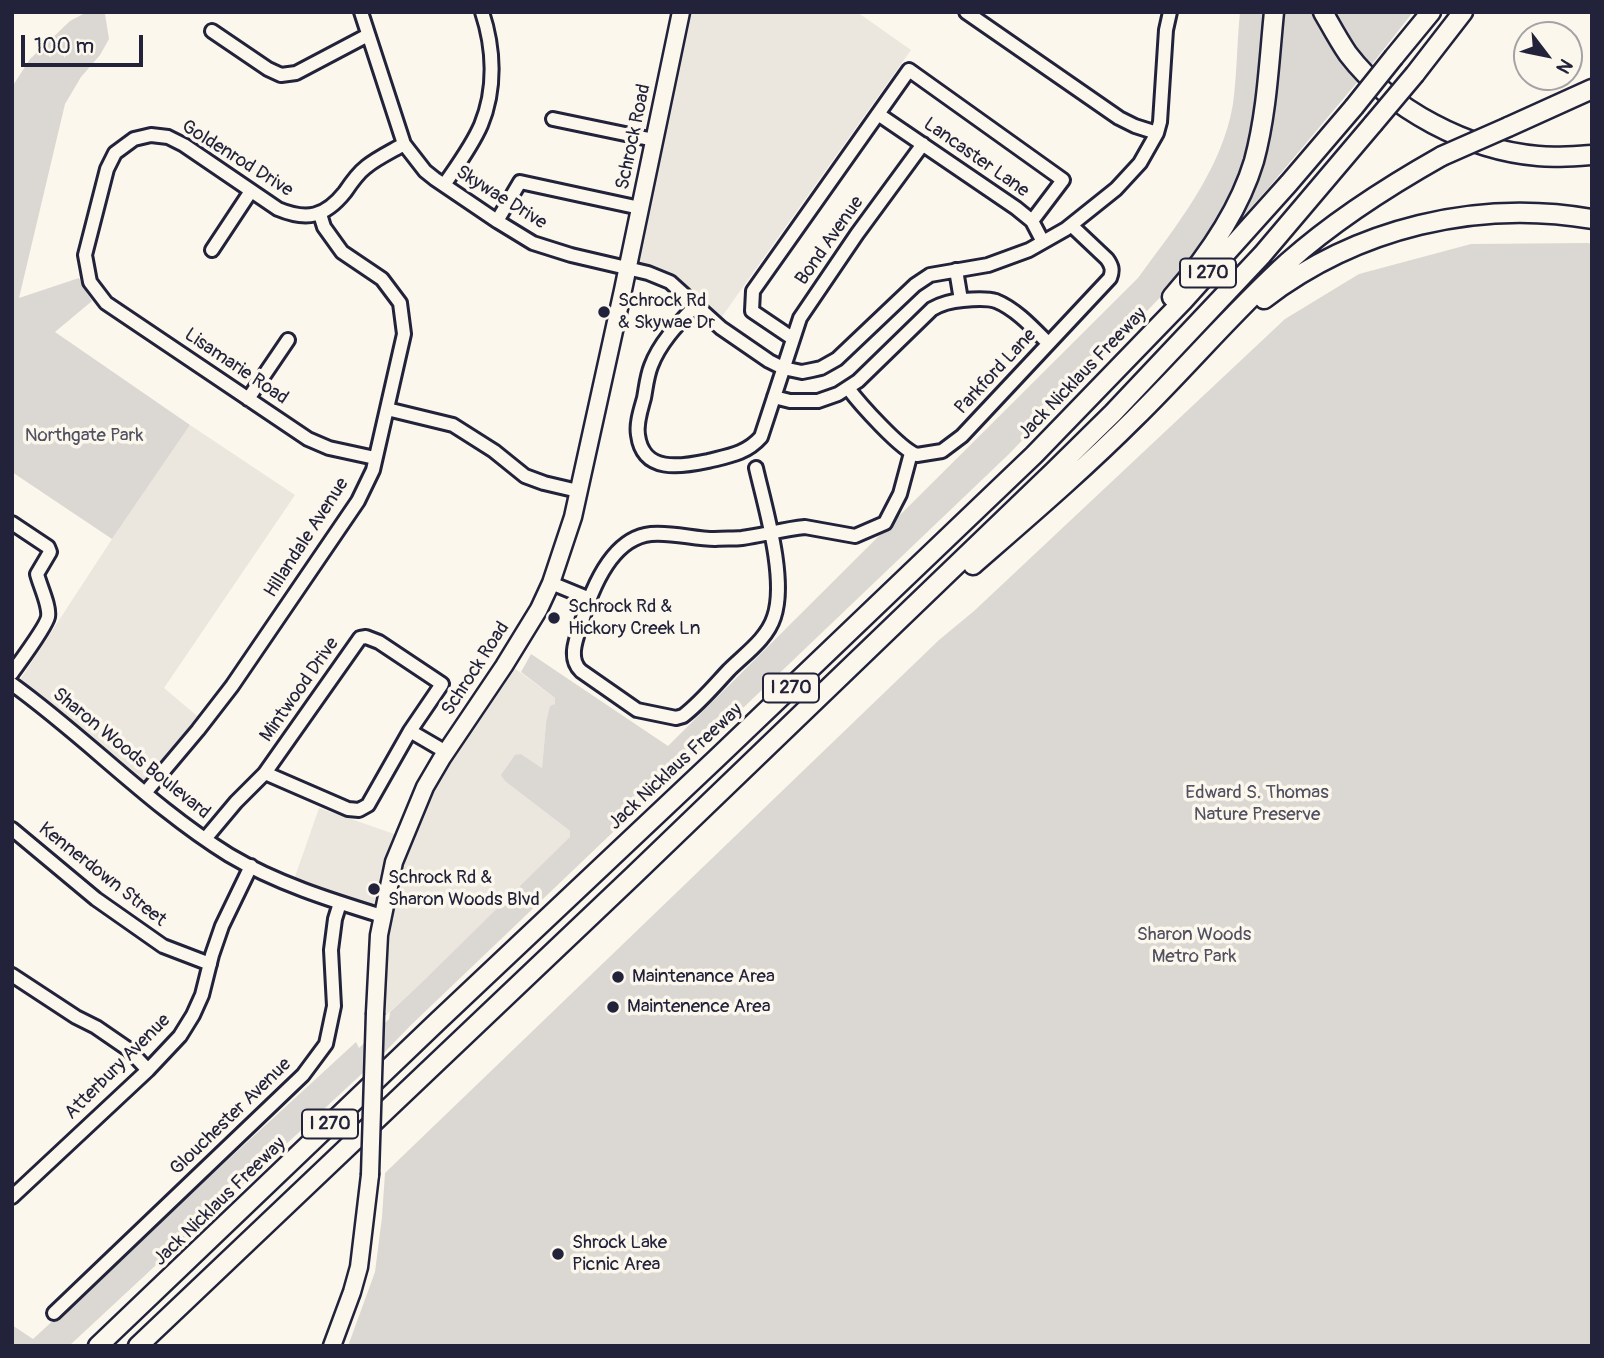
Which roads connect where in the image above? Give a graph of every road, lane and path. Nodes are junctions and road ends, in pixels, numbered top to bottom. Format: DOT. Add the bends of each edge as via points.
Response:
graph roads {
  1 [pos="361,12"];
  2 [pos="482,12"];
  3 [pos="680,12"];
  4 [pos="966,12"];
  5 [pos="1170,12"];
  6 [pos="1274,12"];
  7 [pos="1323,12"];
  8 [pos="1431,12"];
  9 [pos="1463,12"];
  10 [pos="212,31"];
  11 [pos="368,35"];
  12 [pos="1592,89"];
  13 [pos="878,114"];
  14 [pos="553,119"];
  15 [pos="1157,132"];
  16 [pos="654,140"];
  17 [pos="404,144"];
  18 [pos="923,144"];
  19 [pos="1592,155"];
  20 [pos="444,185"];
  21 [pos="251,191"];
  22 [pos="640,208"];
  23 [pos="320,214"];
  24 [pos="1592,219"];
  25 [pos="497,221"];
  26 [pos="1031,221"];
  27 [pos="1071,225"];
  28 [pos="1043,242"];
  29 [pos="212,250"];
  30 [pos="628,268"];
  31 [pos="956,270"];
  32 [pos="90,282"];
  33 [pos="961,300"];
  34 [pos="696,305"];
  35 [pos="792,338"];
  36 [pos="288,340"];
  37 [pos="1048,343"];
  38 [pos="1197,355"];
  39 [pos="783,368"];
  40 [pos="848,388"];
  41 [pos="774,397"];
  42 [pos="248,399"];
  43 [pos="387,409"];
  44 [pos="1055,433"];
  45 [pos="911,453"];
  46 [pos="375,458"];
  47 [pos="756,468"];
  48 [pos="578,491"];
  49 [pos="12,523"];
  50 [pos="771,533"];
  51 [pos="551,583"];
  52 [pos="590,599"];
  53 [pos="869,648"];
  54 [pos="12,673"];
  55 [pos="12,684"];
  56 [pos="410,731"];
  57 [pos="446,752"];
  58 [pos="265,774"];
  59 [pos="145,793"];
  60 [pos="12,830"];
  61 [pos="205,839"];
  62 [pos="251,866"];
  63 [pos="340,903"];
  64 [pos="382,916"];
  65 [pos="210,964"];
  66 [pos="12,975"];
  67 [pos="148,1070"];
  68 [pos="12,1197"];
  69 [pos="206,1281"];
  70 [pos="54,1313"];
  71 [pos="96,1346"];
  72 [pos="138,1346"];
  73 [pos="150,1346"];
  74 [pos="332,1346"];
  1 -- 11 [label="street, Skywae Drive"];
  2 -- 20 [label="street" via="491,49 488,104 472,142"];
  3 -- 16 [label="main road, Schrock Road"];
  4 -- 15 [label="street" via="1119,118"];
  5 -- 15 [label="street"];
  6 -- 44 [label="highway" via="1261,131 1238,201 1176,292"];
  7 -- 19 [label="highway" via="1364,72 1425,120 1477,144 1511,152"];
  8 -- 44 [label="highway, Jack Nicklaus Freeway / I 270, bridge" via="1289,183"];
  9 -- 53 [label="highway, I 270, bridge" via="1262,256 1054,471"];
  10 -- 11 [label="street" via="281,75 296,73"];
  11 -- 17 [label="street, Skywae Drive"];
  12 -- 38 [label="highway, bridge" via="1442,156 1370,198 1289,262"];
  13 -- 18 [label="street, Lancaster Lane"];
  13 -- 26 [label="street" via="909,70 1063,180"];
  13 -- 35 [label="street" via="752,291 752,311"];
  14 -- 16 [label="street"];
  15 -- 27 [label="street" via="1140,163 1116,190"];
  16 -- 22 [label="main road, Schrock Road"];
  17 -- 20 [label="street, Skywae Drive" via="425,171"];
  17 -- 23 [label="street" via="366,166 336,203"];
  18 -- 26 [label="street, Lancaster Lane"];
  18 -- 35 [label="street, Bond Avenue" via="811,300"];
  20 -- 25 [label="street, Skywae Drive"];
  21 -- 23 [label="street, Goldenrod Drive" via="292,215"];
  21 -- 29 [label="street"];
  21 -- 32 [label="street, Goldenrod Drive" via="168,137 134,139 115,153 107,169 85,255"];
  22 -- 25 [label="street" via="520,182"];
  22 -- 30 [label="main road, Schrock Road"];
  23 -- 43 [label="street, Hillandale Avenue" via="342,252 382,279 400,303 404,334"];
  24 -- 38 [label="highway" via="1489,213 1434,221 1376,237 1280,287"];
  25 -- 30 [label="street, Skywae Drive" via="533,243"];
  26 -- 28 [label="street, Lancaster Lane"];
  27 -- 28 [label="street"];
  27 -- 37 [label="street, Parkford Lane" via="1107,259 1112,272"];
  28 -- 31 [label="street" via="988,265"];
  30 -- 34 [label="street, Skywae Drive" via="663,278"];
  30 -- 48 [label="main road, Schrock Road"];
  31 -- 33 [label="street"];
  31 -- 39 [label="street" via="930,275 915,285 829,364 802,372"];
  32 -- 42 [label="street, Lisamarie Road" via="106,303"];
  33 -- 37 [label="street" via="995,301"];
  33 -- 40 [label="street" via="932,309"];
  34 -- 39 [label="street, Skywae Drive" via="721,328"];
  34 -- 41 [label="street" via="673,329 651,365 639,417 643,452 656,463 673,467 738,454 761,437"];
  35 -- 39 [label="street, Bond Avenue"];
  36 -- 42 [label="street"];
  37 -- 45 [label="street, Parkford Lane" via="962,436 942,451"];
  38 -- 53 [label="highway" via="1045,503"];
  39 -- 41 [label="street"];
  40 -- 41 [label="street" via="818,401"];
  40 -- 45 [label="street"];
  42 -- 46 [label="street, Lisamarie Road" via="308,439"];
  43 -- 46 [label="street, Hillandale Avenue"];
  43 -- 48 [label="street" via="453,425 525,476"];
  44 -- 71 [label="highway, Jack Nicklaus Freeway / I 270"];
  45 -- 50 [label="street" via="900,495 885,523 855,536 805,527"];
  46 -- 59 [label="street, Hillandale Avenue" via="358,501 232,686"];
  47 -- 50 [label="street"];
  48 -- 51 [label="main road, Schrock Road"];
  49 -- 54 [label="street" via="50,552 37,574 48,617"];
  50 -- 52 [label="street" via="741,538 651,534 634,538 620,548 600,575"];
  50 -- 52 [label="street" via="779,591 774,618 759,641 683,716 638,710 576,666 575,645"];
  51 -- 52 [label="street"];
  51 -- 57 [label="main road, Schrock Road" via="504,667"];
  53 -- 69 [label="highway, I 270"];
  55 -- 59 [label="street, Sharon Woods Boulevard"];
  56 -- 57 [label="street"];
  56 -- 58 [label="street" via="368,806 359,810"];
  56 -- 58 [label="street, Mintwood Drive" via="442,684 379,642 360,638"];
  57 -- 64 [label="main road, Schrock Road" via="425,787 394,862"];
  58 -- 61 [label="street"];
  59 -- 61 [label="street, Sharon Woods Boulevard"];
  60 -- 65 [label="street, Kennerdown Street" via="96,899 163,946"];
  61 -- 62 [label="street, Sharon Woods Boulevard"];
  62 -- 63 [label="street, Sharon Woods Boulevard"];
  62 -- 65 [label="street, Atterbury Avenue" via="222,926"];
  63 -- 64 [label="street, Sharon Woods Boulevard"];
  63 -- 70 [label="street, Glouchester Avenue" via="331,950 334,1006 326,1044 303,1075"];
  64 -- 74 [label="main road, Schrock Road, bridge" via="370,1175 359,1267"];
  65 -- 67 [label="street, Atterbury Avenue" via="193,1015"];
  66 -- 67 [label="street" via="128,1049"];
  67 -- 68 [label="street, Atterbury Avenue"];
  69 -- 72 [label="highway, I 270"];
  69 -- 73 [label="highway"];
}
